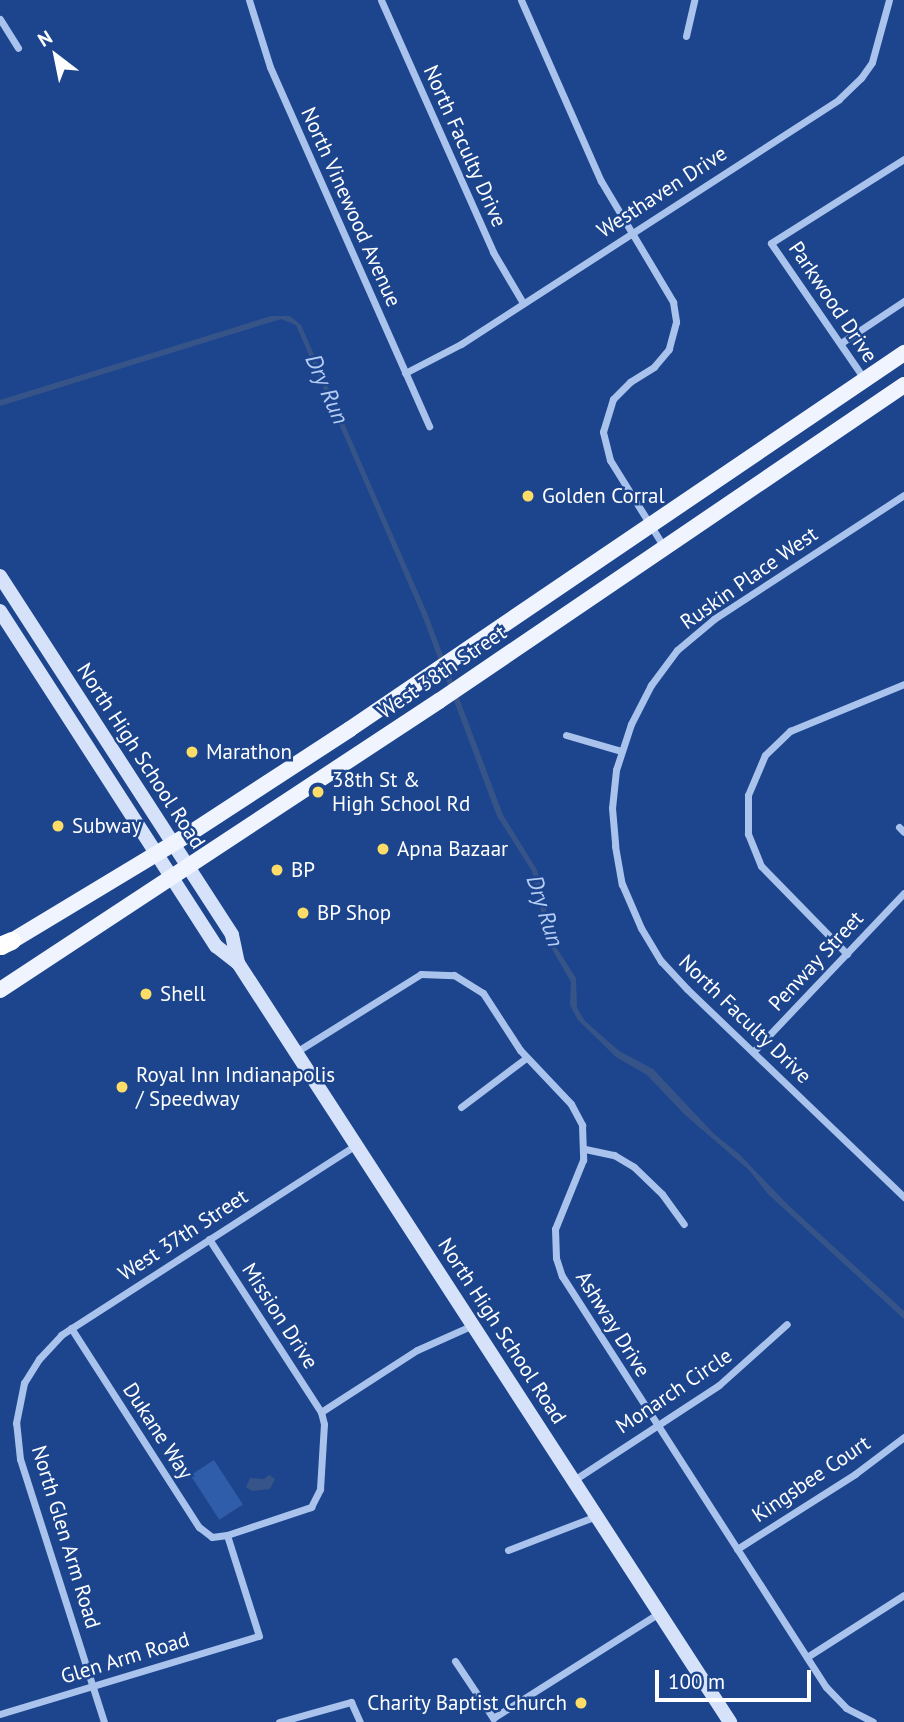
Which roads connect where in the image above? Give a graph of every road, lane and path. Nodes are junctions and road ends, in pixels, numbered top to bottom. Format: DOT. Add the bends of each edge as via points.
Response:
graph roads {
  1 [pos="249,0"];
  2 [pos="381,0"];
  3 [pos="521,0"];
  4 [pos="694,0"];
  5 [pos="889,0"];
  6 [pos="0,19"];
  7 [pos="686,36"];
  8 [pos="18,48"];
  9 [pos="904,159"];
  10 [pos="631,233"];
  11 [pos="904,301"];
  12 [pos="523,303"];
  13 [pos="841,343"];
  14 [pos="904,354"];
  15 [pos="405,373"];
  16 [pos="865,380"];
  17 [pos="904,385"];
  18 [pos="429,426"];
  19 [pos="904,495"];
  20 [pos="650,527"];
  21 [pos="664,548"];
  22 [pos="0,576"];
  23 [pos="0,611"];
  24 [pos="904,684"];
  25 [pos="566,735"];
  26 [pos="621,751"];
  27 [pos="173,844"];
  28 [pos="154,852"];
  29 [pos="187,866"];
  30 [pos="170,877"];
  31 [pos="904,893"];
  32 [pos="4,945"];
  33 [pos="847,954"];
  34 [pos="239,963"];
  35 [pos="0,990"];
  36 [pos="296,1052"];
  37 [pos="753,1052"];
  38 [pos="526,1058"];
  39 [pos="461,1108"];
  40 [pos="357,1144"];
  41 [pos="584,1149"];
  42 [pos="904,1197"];
  43 [pos="684,1223"];
  44 [pos="209,1239"];
  45 [pos="788,1324"];
  46 [pos="473,1325"];
  47 [pos="71,1328"];
  48 [pos="35,1363"];
  49 [pos="321,1412"];
  50 [pos="656,1426"];
  51 [pos="904,1437"];
  52 [pos="573,1480"];
  53 [pos="596,1515"];
  54 [pos="227,1535"];
  55 [pos="737,1549"];
  56 [pos="508,1550"];
  57 [pos="904,1595"];
  58 [pos="659,1613"];
  59 [pos="807,1657"];
  60 [pos="456,1661"];
  61 [pos="94,1685"];
  62 [pos="0,1714"];
  63 [pos="104,1722"];
  64 [pos="279,1722"];
  65 [pos="360,1722"];
  66 [pos="730,1722"];
  67 [pos="873,1722"];
  1 -- 15 [label="street, North Vinewood Avenue" via="266,58"];
  2 -- 12 [label="street, North Faculty Drive" via="493,252"];
  3 -- 10 [label="street" via="601,181"];
  4 -- 7 [label="street"];
  5 -- 10 [label="street, Westhaven Drive" via="876,53 851,89"];
  6 -- 8 [label="street"];
  9 -- 13 [label="street, Parkwood Drive" via="771,243"];
  10 -- 12 [label="street, Westhaven Drive"];
  10 -- 20 [label="street" via="671,297 676,327 661,360 613,399 603,432 610,460"];
  11 -- 13 [label="street"];
  12 -- 15 [label="street, Westhaven Drive" via="450,351"];
  13 -- 16 [label="street, Parkwood Drive"];
  14 -- 16 [label="main road, West 38th Street"];
  15 -- 18 [label="street, North Vinewood Avenue"];
  16 -- 20 [label="main road, West 38th Street"];
  17 -- 21 [label="main road, West 38th Street"];
  19 -- 26 [label="street, Ruskin Place West" via="695,633 650,685"];
  20 -- 21 [label="street"];
  20 -- 27 [label="main road, West 38th Street"];
  21 -- 29 [label="main road, West 38th Street"];
  22 -- 27 [label="street, North High School Road"];
  23 -- 28 [label="street, North High School Road"];
  24 -- 33 [label="street" via="786,734 763,759 748,795 748,834 761,866"];
  25 -- 26 [label="street"];
  26 -- 37 [label="street, North Faculty Drive" via="612,823 630,906 670,972"];
  27 -- 28 [label="main road, West 38th Street"];
  27 -- 29 [label="street, North High School Road"];
  28 -- 30 [label="street, North High School Road"];
  28 -- 32 [label="main road, West 38th Street"];
  29 -- 30 [label="main road, West 38th Street"];
  29 -- 34 [label="street, North High School Road" via="232,935"];
  30 -- 34 [label="street, North High School Road" via="216,946"];
  30 -- 35 [label="main road, West 38th Street"];
  31 -- 33 [label="street, Penway Street"];
  33 -- 37 [label="street, Penway Street"];
  34 -- 36 [label="street, North High School Road"];
  36 -- 38 [label="street, Ashway Drive" via="408,980 440,972 463,978 479,990"];
  36 -- 40 [label="street, North High School Road"];
  37 -- 42 [label="street, North Faculty Drive"];
  38 -- 39 [label="street"];
  38 -- 41 [label="street, Ashway Drive" via="574,1108 582,1125"];
  40 -- 44 [label="street, West 37th Street"];
  40 -- 46 [label="street, North High School Road"];
  41 -- 43 [label="street" via="614,1156 634,1167"];
  41 -- 50 [label="street, Ashway Drive" via="581,1167 557,1220 556,1258 567,1285"];
  44 -- 47 [label="street, West 37th Street"];
  44 -- 49 [label="street, Mission Drive"];
  45 -- 50 [label="street, Monarch Circle" via="739,1370"];
  46 -- 49 [label="street" via="416,1350"];
  46 -- 52 [label="street, North High School Road"];
  47 -- 48 [label="street, West 37th Street"];
  47 -- 54 [label="street, Dukane Way" via="199,1527 212,1537"];
  48 -- 61 [label="street, North Glen Arm Road" via="19,1398 18,1449"];
  49 -- 54 [label="street" via="320,1489 311,1507"];
  50 -- 52 [label="street, Monarch Circle"];
  50 -- 55 [label="street, Ashway Drive"];
  51 -- 55 [label="street, Kingsbee Court"];
  52 -- 53 [label="street, North High School Road"];
  53 -- 56 [label="street"];
  53 -- 58 [label="street, North High School Road"];
  54 -- 61 [label="street, Glen Arm Road" via="260,1636"];
  55 -- 59 [label="street, Ashway Drive"];
  57 -- 59 [label="street"];
  58 -- 60 [label="street" via="493,1718"];
  58 -- 66 [label="street, North High School Road"];
  59 -- 67 [label="street, Ashway Drive" via="835,1698"];
  61 -- 62 [label="street, Glen Arm Road"];
  61 -- 63 [label="street, North Glen Arm Road"];
  64 -- 65 [label="street" via="351,1702"];
}
